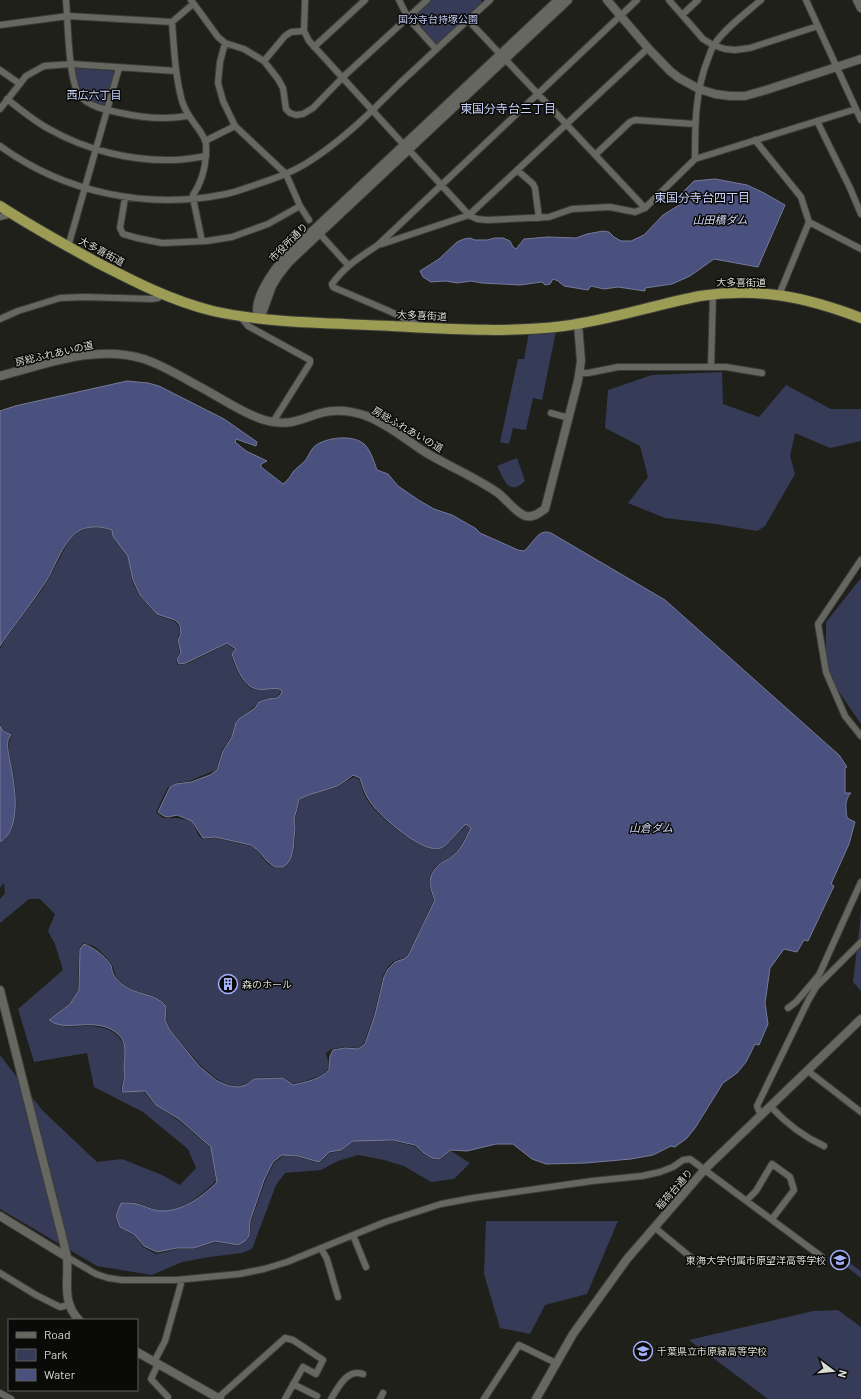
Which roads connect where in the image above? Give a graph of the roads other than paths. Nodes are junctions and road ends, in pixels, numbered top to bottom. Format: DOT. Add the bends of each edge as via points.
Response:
graph roads {
  1 [pos="66,0"];
  2 [pos="305,0"];
  3 [pos="365,0"];
  4 [pos="399,0"];
  5 [pos="427,0"];
  6 [pos="490,0"];
  7 [pos="558,0"];
  8 [pos="568,0"];
  9 [pos="607,0"];
  10 [pos="637,0"];
  11 [pos="669,0"];
  12 [pos="698,0"];
  13 [pos="761,0"];
  14 [pos="806,0"];
  15 [pos="857,0"];
  16 [pos="192,2"];
  17 [pos="861,8"];
  18 [pos="682,15"];
  19 [pos="68,16"];
  20 [pos="621,16"];
  21 [pos="408,18"];
  22 [pos="468,20"];
  23 [pos="172,22"];
  24 [pos="0,25"];
  25 [pos="818,26"];
  26 [pos="304,31"];
  27 [pos="225,43"];
  28 [pos="713,45"];
  29 [pos="314,47"];
  30 [pos="648,48"];
  31 [pos="436,49"];
  32 [pos="503,57"];
  33 [pos="861,59"];
  34 [pos="264,61"];
  35 [pos="71,64"];
  36 [pos="836,67"];
  37 [pos="119,68"];
  38 [pos="0,70"];
  39 [pos="176,71"];
  40 [pos="343,77"];
  41 [pos="20,84"];
  42 [pos="699,89"];
  43 [pos="538,94"];
  44 [pos="7,100"];
  45 [pos="0,109"];
  46 [pos="856,109"];
  47 [pos="107,110"];
  48 [pos="373,110"];
  49 [pos="187,116"];
  50 [pos="861,120"];
  51 [pos="817,121"];
  52 [pos="566,124"];
  53 [pos="695,124"];
  54 [pos="235,126"];
  55 [pos="754,140"];
  56 [pos="205,141"];
  57 [pos="0,146"];
  58 [pos="406,147"];
  59 [pos="96,150"];
  60 [pos="595,155"];
  61 [pos="206,156"];
  62 [pos="695,159"];
  63 [pos="517,170"];
  64 [pos="286,174"];
  65 [pos="442,185"];
  66 [pos="85,189"];
  67 [pos="125,198"];
  68 [pos="193,198"];
  69 [pos="0,206"];
  70 [pos="300,206"];
  71 [pos="645,208"];
  72 [pos="12,214"];
  73 [pos="861,214"];
  74 [pos="469,215"];
  75 [pos="0,217"];
  76 [pos="539,218"];
  77 [pos="309,220"];
  78 [pos="809,222"];
  79 [pos="319,233"];
  80 [pos="202,241"];
  81 [pos="378,245"];
  82 [pos="68,247"];
  83 [pos="861,249"];
  84 [pos="348,265"];
  85 [pos="713,294"];
  86 [pos="162,295"];
  87 [pos="779,295"];
  88 [pos="239,316"];
  89 [pos="0,318"];
  90 [pos="861,318"];
  91 [pos="260,319"];
  92 [pos="578,324"];
  93 [pos="423,328"];
  94 [pos="711,367"];
  95 [pos="580,373"];
  96 [pos="762,373"];
  97 [pos="0,376"];
  98 [pos="551,413"];
  99 [pos="569,418"];
  100 [pos="273,422"];
  101 [pos="861,560"];
  102 [pos="861,736"];
  103 [pos="861,882"];
  104 [pos="861,942"];
  105 [pos="0,990"];
  106 [pos="788,1008"];
  107 [pos="860,1023"];
  108 [pos="808,1071"];
  109 [pos="771,1107"];
  110 [pos="861,1112"];
  111 [pos="761,1116"];
  112 [pos="824,1146"];
  113 [pos="705,1169"];
  114 [pos="747,1200"];
  115 [pos="0,1216"];
  116 [pos="772,1218"];
  117 [pos="654,1227"];
  118 [pos="353,1235"];
  119 [pos="321,1248"];
  120 [pos="67,1257"];
  121 [pos="822,1257"];
  122 [pos="699,1264"];
  123 [pos="366,1267"];
  124 [pos="0,1273"];
  125 [pos="182,1280"];
  126 [pos="338,1297"];
  127 [pos="69,1305"];
  128 [pos="78,1319"];
  129 [pos="138,1353"];
  130 [pos="156,1363"];
  131 [pos="556,1363"];
  132 [pos="363,1374"];
  133 [pos="293,1384"];
  134 [pos="0,1393"];
  135 [pos="384,1393"];
  136 [pos="317,1396"];
  137 [pos="168,1397"];
  138 [pos="11,1399"];
  139 [pos="219,1399"];
  140 [pos="285,1399"];
  141 [pos="331,1399"];
  142 [pos="380,1399"];
  143 [pos="484,1399"];
  144 [pos="536,1399"];
  1 -- 19 [label="street"];
  2 -- 26 [label="street"];
  3 -- 29 [label="street"];
  4 -- 21 [label="street"];
  5 -- 21 [label="street"];
  6 -- 22 [label="street"];
  7 -- 32 [label="street, 市役所通り"];
  8 -- 32 [label="street, 市役所通り"];
  9 -- 20 [label="street"];
  10 -- 20 [label="street"];
  11 -- 18 [label="street"];
  12 -- 18 [label="street"];
  13 -- 28 [label="street"];
  14 -- 25 [label="street"];
  15 -- 17 [label="street"];
  16 -- 23 [label="street"];
  16 -- 27 [label="street" via="218,38"];
  18 -- 28 [label="street"];
  19 -- 23 [label="street"];
  19 -- 24 [label="street"];
  19 -- 35 [label="street"];
  20 -- 30 [label="street"];
  20 -- 43 [label="street"];
  21 -- 31 [label="street"];
  21 -- 40 [label="street"];
  22 -- 31 [label="street"];
  22 -- 32 [label="street"];
  23 -- 39 [label="street"];
  25 -- 28 [label="street" via="750,48 735,50"];
  25 -- 36 [label="street"];
  26 -- 29 [label="street"];
  26 -- 34 [label="street" via="291,32 285,36"];
  27 -- 34 [label="street" via="244,49"];
  27 -- 54 [label="street" via="218,83"];
  28 -- 42 [label="street"];
  29 -- 40 [label="street"];
  30 -- 42 [label="street" via="674,74"];
  30 -- 52 [label="street"];
  31 -- 48 [label="street"];
  32 -- 43 [label="street"];
  32 -- 58 [label="street, 市役所通り"];
  33 -- 36 [label="street"];
  34 -- 40 [label="street" via="283,88 286,109 296,116 313,108"];
  35 -- 37 [label="street"];
  35 -- 41 [label="street" via="44,66 26,76"];
  35 -- 47 [label="street" via="74,84 80,96 93,105"];
  36 -- 42 [label="street" via="745,96 730,96"];
  36 -- 46 [label="street"];
  37 -- 39 [label="street"];
  37 -- 47 [label="street"];
  38 -- 41 [label="street"];
  39 -- 49 [label="street"];
  40 -- 48 [label="street"];
  41 -- 44 [label="street"];
  42 -- 53 [label="street"];
  43 -- 52 [label="street"];
  43 -- 65 [label="street"];
  44 -- 45 [label="street"];
  44 -- 59 [label="street" via="49,130"];
  46 -- 50 [label="street"];
  46 -- 51 [label="street"];
  47 -- 49 [label="street" via="149,118 172,119"];
  47 -- 59 [label="street"];
  48 -- 58 [label="street"];
  48 -- 64 [label="street" via="313,159"];
  49 -- 56 [label="street"];
  51 -- 55 [label="street"];
  51 -- 73 [label="street"];
  52 -- 60 [label="street"];
  52 -- 63 [label="street"];
  53 -- 60 [label="street" via="635,120"];
  53 -- 62 [label="street"];
  54 -- 56 [label="street"];
  54 -- 64 [label="street"];
  55 -- 62 [label="street"];
  55 -- 78 [label="street" via="801,197"];
  56 -- 61 [label="street"];
  57 -- 66 [label="street" via="46,174"];
  58 -- 65 [label="street"];
  58 -- 79 [label="street, 市役所通り"];
  58 -- 91 [label="street, 市役所通り" via="278,264 264,287 259,302 257,310"];
  59 -- 61 [label="street" via="144,159 173,160"];
  59 -- 66 [label="street"];
  60 -- 71 [label="street"];
  61 -- 68 [label="street" via="203,176"];
  62 -- 71 [label="street"];
  63 -- 74 [label="street"];
  63 -- 76 [label="street" via="535,188"];
  64 -- 68 [label="street" via="227,194"];
  64 -- 70 [label="street"];
  65 -- 74 [label="street"];
  65 -- 81 [label="street"];
  66 -- 67 [label="street"];
  66 -- 82 [label="street"];
  67 -- 68 [label="street"];
  67 -- 80 [label="street" via="120,228 123,234 162,243"];
  68 -- 80 [label="street"];
  69 -- 72 [label="highway, 大多喜街道"];
  70 -- 77 [label="street"];
  70 -- 80 [label="street" via="268,224 232,236"];
  71 -- 76 [label="street" via="635,212 610,207 572,209"];
  72 -- 75 [label="street"];
  72 -- 82 [label="highway, 大多喜街道"];
  74 -- 76 [label="street" via="488,220"];
  74 -- 81 [label="street"];
  78 -- 83 [label="street"];
  78 -- 87 [label="street"];
  79 -- 84 [label="street"];
  79 -- 91 [label="street, 市役所通り" via="278,276"];
  81 -- 84 [label="street"];
  82 -- 86 [label="highway, 大多喜街道"];
  84 -- 93 [label="street" via="332,284 333,287"];
  85 -- 87 [label="highway, 大多喜街道" via="753,292"];
  85 -- 92 [label="highway, 大多喜街道"];
  85 -- 94 [label="street"];
  86 -- 88 [label="highway, 大多喜街道"];
  86 -- 89 [label="street" via="152,299 60,298"];
  87 -- 90 [label="highway, 大多喜街道" via="809,301"];
  88 -- 91 [label="highway, 大多喜街道"];
  88 -- 100 [label="street" via="248,326 310,360"];
  91 -- 93 [label="highway, 大多喜街道"];
  92 -- 93 [label="highway, 大多喜街道" via="512,330"];
  92 -- 95 [label="street, 房総ふれあいの道"];
  94 -- 95 [label="street" via="618,367"];
  94 -- 96 [label="street"];
  95 -- 99 [label="street, 房総ふれあいの道"];
  97 -- 100 [label="street, 房総ふれあいの道" via="83,355 130,355 158,364 261,419"];
  98 -- 99 [label="street"];
  99 -- 100 [label="street, 房総ふれあいの道" via="545,509 535,516 526,516 518,512 498,493 369,417 355,412 332,411 294,423"];
  101 -- 102 [label="street" via="818,624 826,672 845,716"];
  103 -- 106 [label="street" via="819,975"];
  104 -- 111 [label="street" via="816,987 757,1106"];
  105 -- 120 [label="street"];
  107 -- 108 [label="street, 稲荷台通り"];
  108 -- 109 [label="street, 稲荷台通り"];
  108 -- 110 [label="street"];
  109 -- 111 [label="street, 稲荷台通り"];
  109 -- 112 [label="street" via="780,1118"];
  111 -- 113 [label="street, 稲荷台通り"];
  113 -- 114 [label="street"];
  113 -- 117 [label="street, 稲荷台通り"];
  113 -- 118 [label="street" via="690,1159 660,1172 642,1176 584,1182 447,1203 415,1211"];
  114 -- 116 [label="street"];
  114 -- 116 [label="street" via="756,1191 772,1164 790,1177 794,1190"];
  115 -- 120 [label="street"];
  116 -- 121 [label="street"];
  117 -- 122 [label="street"];
  117 -- 131 [label="street, 稲荷台通り" via="622,1266 573,1334"];
  118 -- 119 [label="street"];
  118 -- 123 [label="street"];
  119 -- 125 [label="street" via="264,1269 224,1277"];
  119 -- 126 [label="street" via="327,1259"];
  120 -- 125 [label="street" via="108,1278"];
  120 -- 127 [label="street" via="66,1288"];
  124 -- 127 [label="street" via="60,1307"];
  125 -- 130 [label="street" via="165,1341"];
  127 -- 128 [label="street"];
  129 -- 130 [label="street"];
  130 -- 137 [label="street" via="151,1379"];
  130 -- 139 [label="street"];
  131 -- 143 [label="street" via="519,1344"];
  131 -- 144 [label="street, 稲荷台通り"];
  132 -- 141 [label="street" via="352,1372 343,1380"];
  133 -- 136 [label="street"];
  133 -- 139 [label="street" via="303,1367 316,1374 323,1360 293,1340 285,1338"];
  133 -- 140 [label="street"];
  134 -- 138 [label="street"];
  135 -- 142 [label="street"];
}
